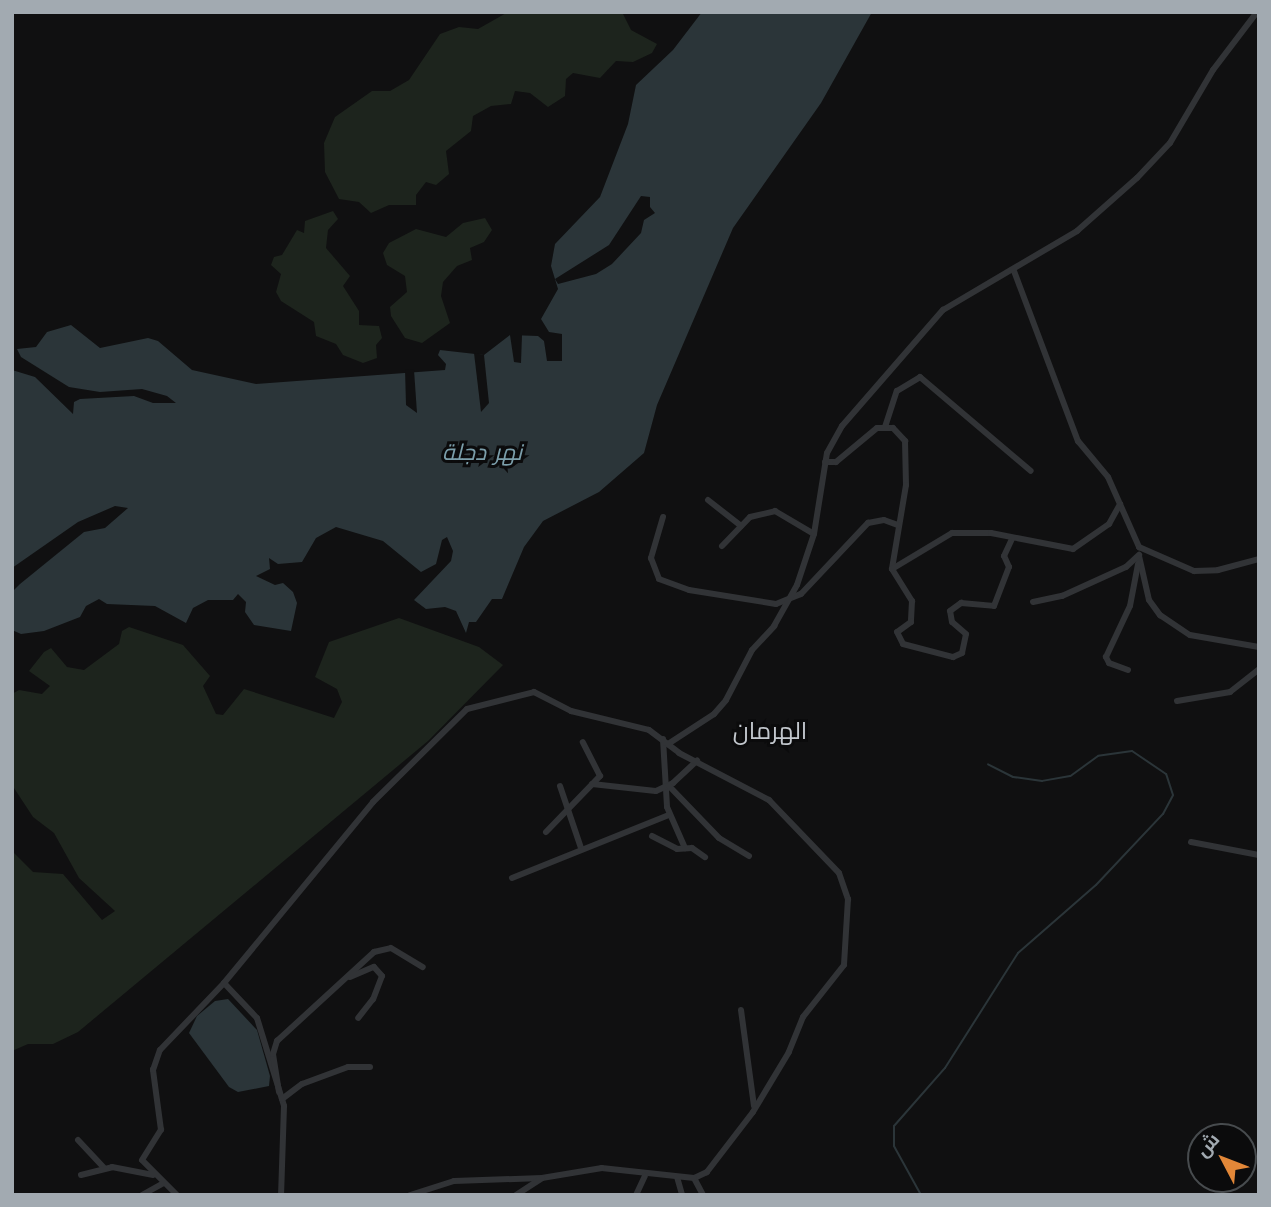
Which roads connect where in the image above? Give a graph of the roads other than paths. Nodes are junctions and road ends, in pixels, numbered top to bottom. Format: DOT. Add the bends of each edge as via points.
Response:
graph roads {
  1 [pos="1257,12"];
  2 [pos="1014,271"];
  3 [pos="885,427"];
  4 [pos="825,462"];
  5 [pos="1031,471"];
  6 [pos="708,500"];
  7 [pos="1120,504"];
  8 [pos="663,517"];
  9 [pos="898,525"];
  10 [pos="741,526"];
  11 [pos="814,534"];
  12 [pos="1012,539"];
  13 [pos="722,546"];
  14 [pos="1140,556"];
  15 [pos="1259,559"];
  16 [pos="892,569"];
  17 [pos="1033,602"];
  18 [pos="786,603"];
  19 [pos="1259,647"];
  20 [pos="1259,668"];
  21 [pos="1128,670"];
  22 [pos="1177,701"];
  23 [pos="665,741"];
  24 [pos="583,742"];
  25 [pos="697,761"];
  26 [pos="592,784"];
  27 [pos="560,786"];
  28 [pos="667,787"];
  29 [pos="567,808"];
  30 [pos="669,816"];
  31 [pos="546,832"];
  32 [pos="652,836"];
  33 [pos="1191,842"];
  34 [pos="581,848"];
  35 [pos="685,848"];
  36 [pos="1259,855"];
  37 [pos="749,856"];
  38 [pos="705,857"];
  39 [pos="512,878"];
  40 [pos="423,967"];
  41 [pos="348,977"];
  42 [pos="224,983"];
  43 [pos="741,1010"];
  44 [pos="358,1018"];
  45 [pos="370,1067"];
  46 [pos="280,1095"];
  47 [pos="753,1112"];
  48 [pos="78,1140"];
  49 [pos="103,1167"];
  50 [pos="81,1175"];
  51 [pos="155,1176"];
  52 [pos="645,1176"];
  53 [pos="677,1177"];
  54 [pos="542,1178"];
  55 [pos="694,1178"];
  56 [pos="164,1183"];
  57 [pos="142,1195"];
  58 [pos="177,1195"];
  59 [pos="281,1195"];
  60 [pos="410,1195"];
  61 [pos="516,1195"];
  62 [pos="636,1195"];
  63 [pos="682,1195"];
  64 [pos="703,1195"];
  1 -- 2 [label="street" via="1213,70 1170,143 1077,231"];
  2 -- 4 [label="street" via="930,322 836,434"];
  2 -- 7 [label="street" via="1078,441 1108,477"];
  3 -- 4 [label="street" via="869,432 836,462"];
  3 -- 5 [label="street" via="897,391 920,377"];
  3 -- 9 [label="street" via="899,433 908,451"];
  4 -- 11 [label="street"];
  6 -- 10 [label="street"];
  7 -- 12 [label="street" via="1109,524 1078,548"];
  7 -- 14 [label="street"];
  8 -- 18 [label="street" via="651,558 659,579 689,590"];
  9 -- 16 [label="street"];
  9 -- 18 [label="street" via="875,520 865,525 810,585"];
  10 -- 11 [label="street" via="750,517 775,511"];
  10 -- 13 [label="street"];
  11 -- 18 [label="street" via="803,573"];
  12 -- 16 [label="street" via="952,533"];
  12 -- 16 [label="street" via="1004,556 1009,567 994,606 961,603 950,611 952,622 966,637 962,653 956,657 898,641 898,629 911,622 912,601"];
  14 -- 15 [label="street" via="1202,572"];
  14 -- 17 [label="street" via="1062,596"];
  14 -- 19 [label="street" via="1149,600 1160,615 1189,635"];
  14 -- 21 [label="street" via="1130,606 1106,657 1108,663"];
  18 -- 23 [label="street" via="714,714"];
  20 -- 22 [label="street" via="1230,692"];
  23 -- 25 [label="street"];
  23 -- 28 [label="street"];
  23 -- 42 [label="street" via="643,727 571,711 534,692 467,709 338,841"];
  24 -- 26 [label="street" via="601,774"];
  25 -- 28 [label="street"];
  25 -- 47 [label="street" via="775,805 835,867 847,892 844,965 803,1017 789,1052"];
  26 -- 28 [label="street" via="639,792"];
  26 -- 29 [label="street"];
  27 -- 29 [label="street"];
  28 -- 30 [label="street"];
  28 -- 37 [label="street" via="719,838"];
  29 -- 31 [label="street"];
  29 -- 34 [label="street"];
  30 -- 34 [label="street"];
  30 -- 35 [label="street"];
  32 -- 35 [label="street"];
  33 -- 36 [label="street"];
  34 -- 39 [label="street"];
  35 -- 38 [label="street"];
  40 -- 41 [label="street" via="396,950 382,948"];
  41 -- 44 [label="street" via="374,967 382,976 373,999"];
  41 -- 46 [label="street" via="276,1041 272,1054"];
  42 -- 46 [label="street" via="257,1018"];
  42 -- 51 [label="street" via="156,1056 154,1080 162,1125 142,1160"];
  43 -- 47 [label="street"];
  45 -- 46 [label="street" via="353,1066"];
  46 -- 59 [label="street" via="286,1122"];
  47 -- 55 [label="street" via="710,1168"];
  48 -- 49 [label="street"];
  49 -- 50 [label="street"];
  49 -- 51 [label="street"];
  51 -- 56 [label="street"];
  52 -- 53 [label="street"];
  52 -- 54 [label="street" via="610,1167"];
  52 -- 62 [label="street"];
  53 -- 55 [label="street"];
  53 -- 63 [label="street"];
  54 -- 60 [label="street" via="454,1181"];
  54 -- 61 [label="street"];
  55 -- 64 [label="street"];
  56 -- 57 [label="street"];
  56 -- 58 [label="street"];
}
